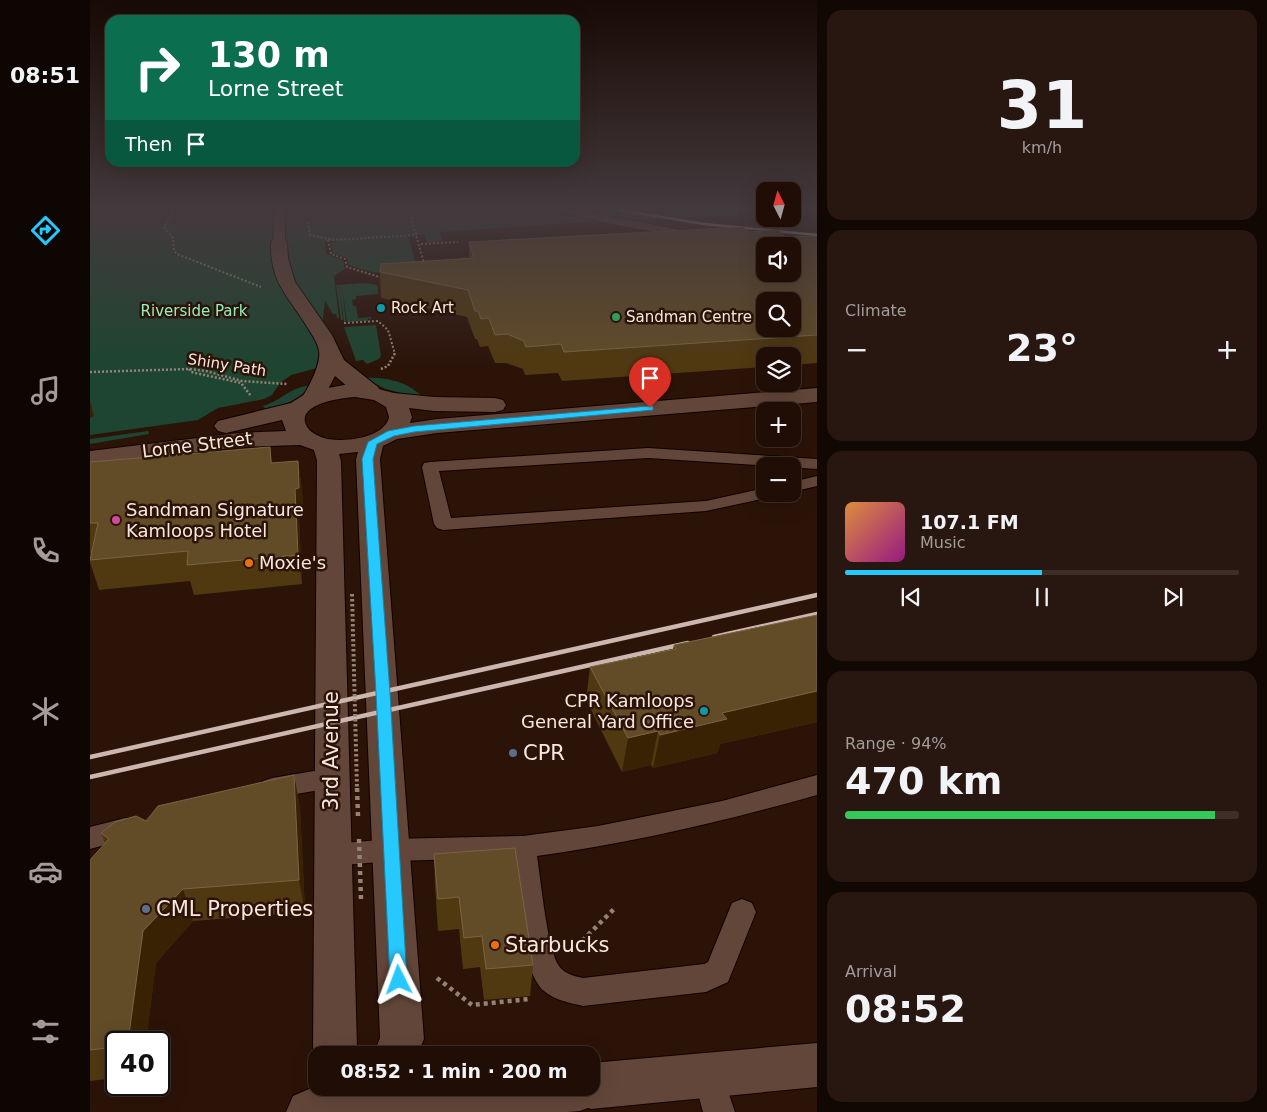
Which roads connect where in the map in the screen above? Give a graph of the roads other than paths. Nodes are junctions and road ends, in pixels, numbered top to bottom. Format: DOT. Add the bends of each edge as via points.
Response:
graph roads {
  1 [pos="279,262"];
  2 [pos="329,353"];
  3 [pos="379,395"];
  4 [pos="817,396"];
  5 [pos="746,400"];
  6 [pos="306,403"];
  7 [pos="382,438"];
  8 [pos="315,442"];
  9 [pos="90,454"];
  10 [pos="90,458"];
  11 [pos="756,460"];
  12 [pos="801,463"];
  13 [pos="817,464"];
  14 [pos="817,482"];
  15 [pos="801,485"];
  16 [pos="756,495"];
  17 [pos="332,778"];
  18 [pos="817,784"];
  19 [pos="252,793"];
  20 [pos="147,823"];
  21 [pos="90,838"];
  22 [pos="523,847"];
  23 [pos="361,848"];
  24 [pos="742,912"];
  25 [pos="334,1046"];
  26 [pos="399,1046"];
  27 [pos="817,1065"];
  28 [pos="600,1087"];
  29 [pos="714,1094"];
  30 [pos="413,1096"];
  31 [pos="371,1098"];
  32 [pos="309,1112"];
  1 -- 2 [label="street" via="283,278 321,334"];
  2 -- 3 [label="street" via="339,368"];
  2 -- 6 [label="street" via="324,378"];
  3 -- 5 [label="street" via="461,406"];
  3 -- 6 [label="street, Lorne Street" via="341,391"];
  3 -- 7 [label="street, 3rd Avenue" via="400,412 398,426"];
  4 -- 5 [label="street"];
  5 -- 7 [label="street" via="437,426"];
  6 -- 8 [label="street, 3rd Avenue" via="294,416 293,424 297,431"];
  6 -- 9 [label="street, Lorne Street" via="243,423"];
  7 -- 8 [label="street, Lorne Street" via="357,446"];
  7 -- 23 [label="street, 3rd Avenue" via="368,459"];
  8 -- 10 [label="street, Lorne Street" via="253,438"];
  8 -- 17 [label="street, 3rd Avenue" via="329,461"];
  11 -- 16 [label="lane" via="648,453 430,467 443,524 706,506"];
  12 -- 13 [label="lane"];
  14 -- 15 [label="lane"];
  17 -- 19 [label="lane"];
  17 -- 23 [label="street, 3rd Avenue"];
  18 -- 22 [label="lane" via="722,811 598,837"];
  20 -- 21 [label="lane"];
  22 -- 23 [label="lane"];
  22 -- 24 [label="lane" via="540,957 549,976 563,988 583,992 706,978 718,972"];
  23 -- 25 [label="street, 3rd Avenue"];
  23 -- 26 [label="street, 3rd Avenue" via="402,1039"];
  27 -- 29 [label="street"];
  28 -- 29 [label="street"];
  30 -- 31 [label="street"];
  31 -- 32 [label="street"];
}
